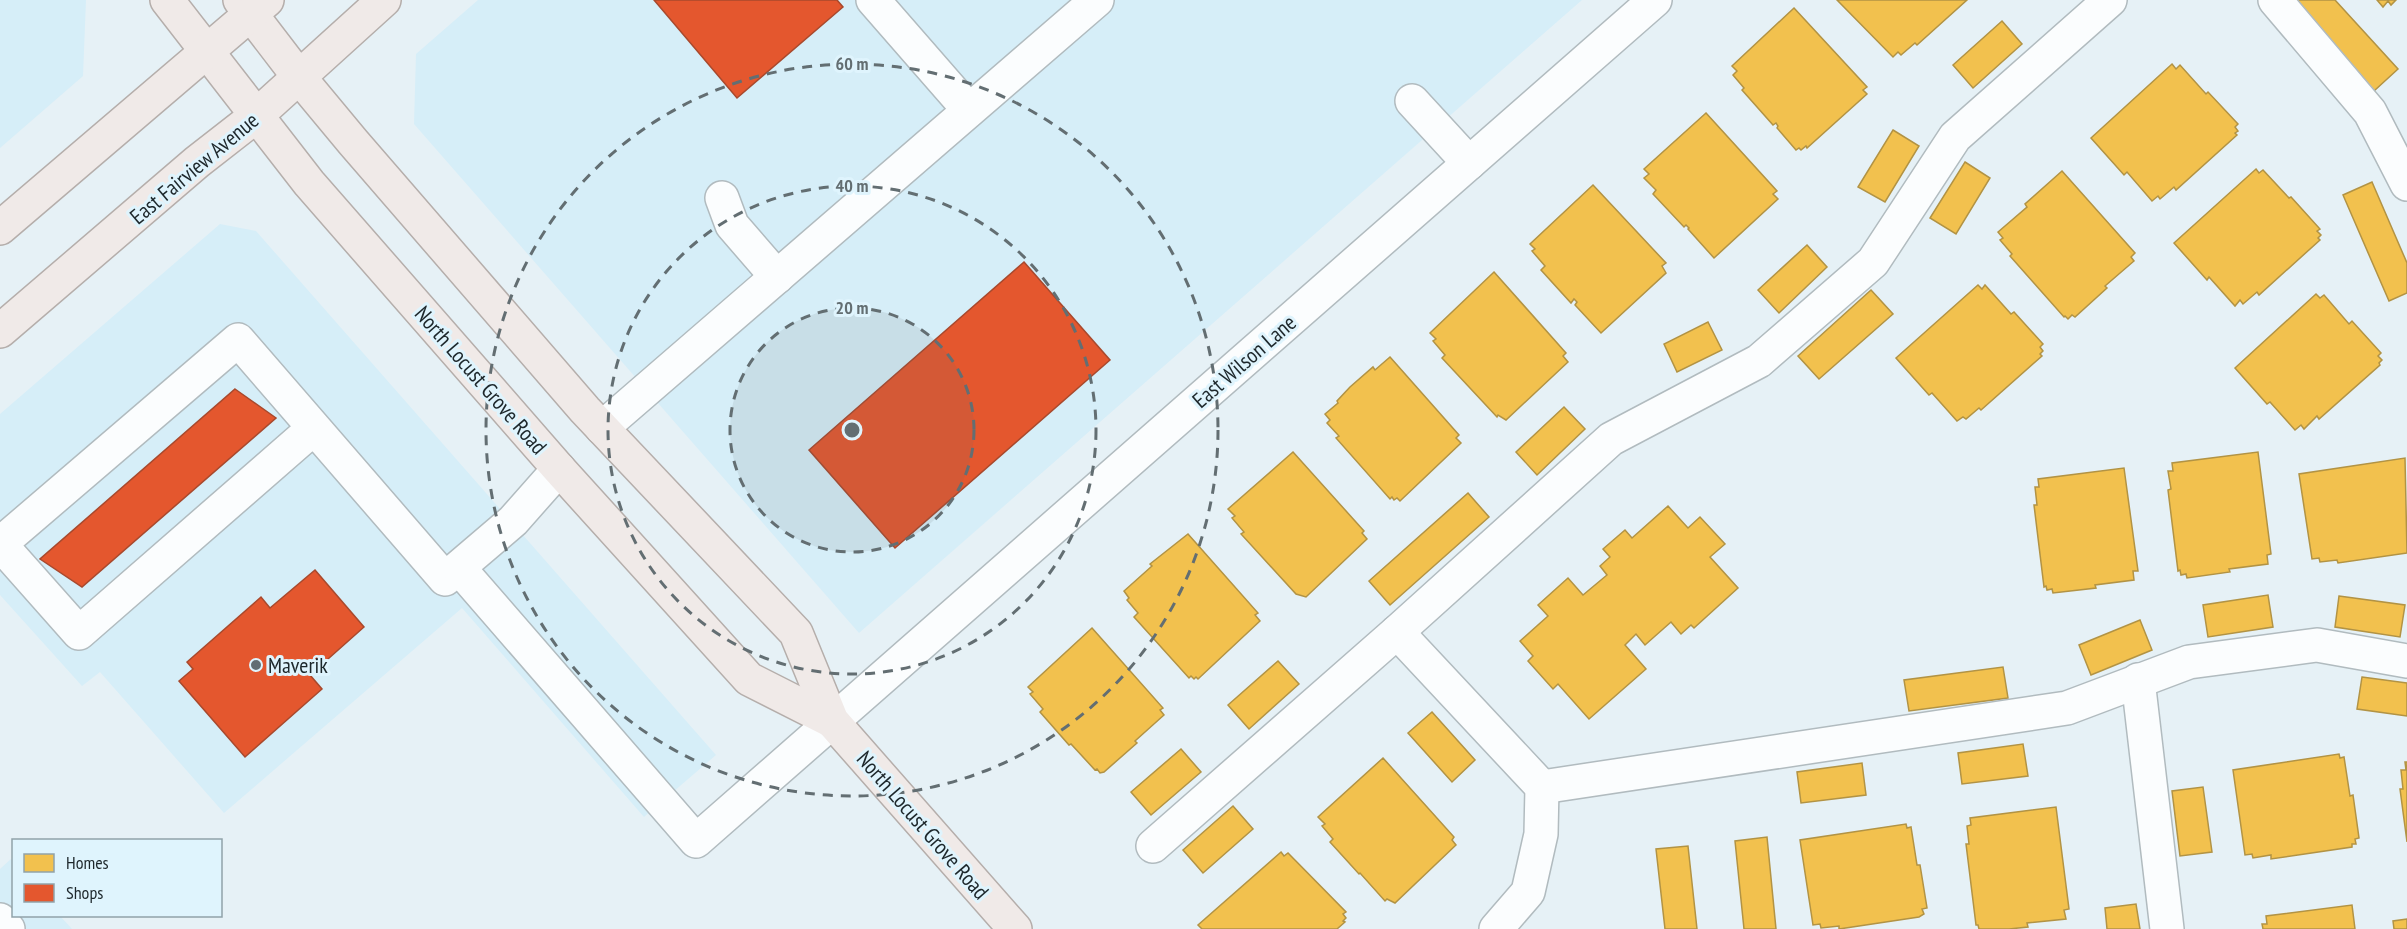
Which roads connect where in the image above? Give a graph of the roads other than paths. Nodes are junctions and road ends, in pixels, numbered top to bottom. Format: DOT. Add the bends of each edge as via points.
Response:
graph roads {
  1 [pos="167,0"];
  2 [pos="384,0"];
  3 [pos="873,0"];
  4 [pos="1097,0"];
  5 [pos="1655,0"];
  6 [pos="2110,0"];
  7 [pos="2275,0"];
  8 [pos="253,5"];
  9 [pos="207,53"];
  10 [pos="299,78"];
  11 [pos="1412,101"];
  12 [pos="969,110"];
  13 [pos="256,116"];
  14 [pos="1469,163"];
  15 [pos="2407,184"];
  16 [pos="722,198"];
  17 [pos="0,228"];
  18 [pos="777,277"];
  19 [pos="0,331"];
  20 [pos="314,428"];
  21 [pos="602,428"];
  22 [pos="559,469"];
  23 [pos="459,568"];
  24 [pos="1397,632"];
  25 [pos="2407,661"];
  26 [pos="2138,681"];
  27 [pos="832,721"];
  28 [pos="1542,787"];
  29 [pos="1153,846"];
  30 [pos="0,920"];
  31 [pos="8,929"];
  32 [pos="1015,929"];
  33 [pos="1496,929"];
  34 [pos="2167,929"];
  1 -- 9 [label="main road, North Locust Grove Road"];
  2 -- 10 [label="main road, East Fairview Avenue"];
  3 -- 12 [label="street"];
  4 -- 12 [label="street"];
  5 -- 14 [label="street, East Wilson Lane"];
  6 -- 24 [label="street" via="1955,137 1873,262 1759,361 1611,439"];
  7 -- 15 [label="street" via="2370,112"];
  8 -- 9 [label="main road"];
  8 -- 10 [label="main road, North Locust Grove Road"];
  9 -- 13 [label="main road, North Locust Grove Road"];
  9 -- 17 [label="main road"];
  10 -- 13 [label="main road, East Fairview Avenue"];
  10 -- 21 [label="main road, North Locust Grove Road"];
  11 -- 14 [label="street"];
  12 -- 18 [label="street"];
  13 -- 19 [label="main road, East Fairview Avenue"];
  13 -- 22 [label="main road, North Locust Grove Road" via="309,183"];
  14 -- 27 [label="street, East Wilson Lane"];
  16 -- 18 [label="street" via="732,225"];
  18 -- 21 [label="street"];
  20 -- 20 [label="street" via="238,340 0,544 79,633"];
  20 -- 23 [label="street" via="445,579"];
  21 -- 27 [label="main road, North Locust Grove Road" via="796,633"];
  22 -- 23 [label="street" via="513,521"];
  22 -- 27 [label="main road, North Locust Grove Road" via="748,679"];
  23 -- 27 [label="street, East Wilson Lane" via="696,841"];
  24 -- 28 [label="street"];
  24 -- 29 [label="street"];
  25 -- 26 [label="street" via="2317,645 2189,662"];
  26 -- 28 [label="street" via="2067,708"];
  26 -- 34 [label="street"];
  27 -- 32 [label="main road, North Locust Grove Road"];
  28 -- 33 [label="street" via="1541,834 1528,892"];
  30 -- 31 [label="street"];
}
